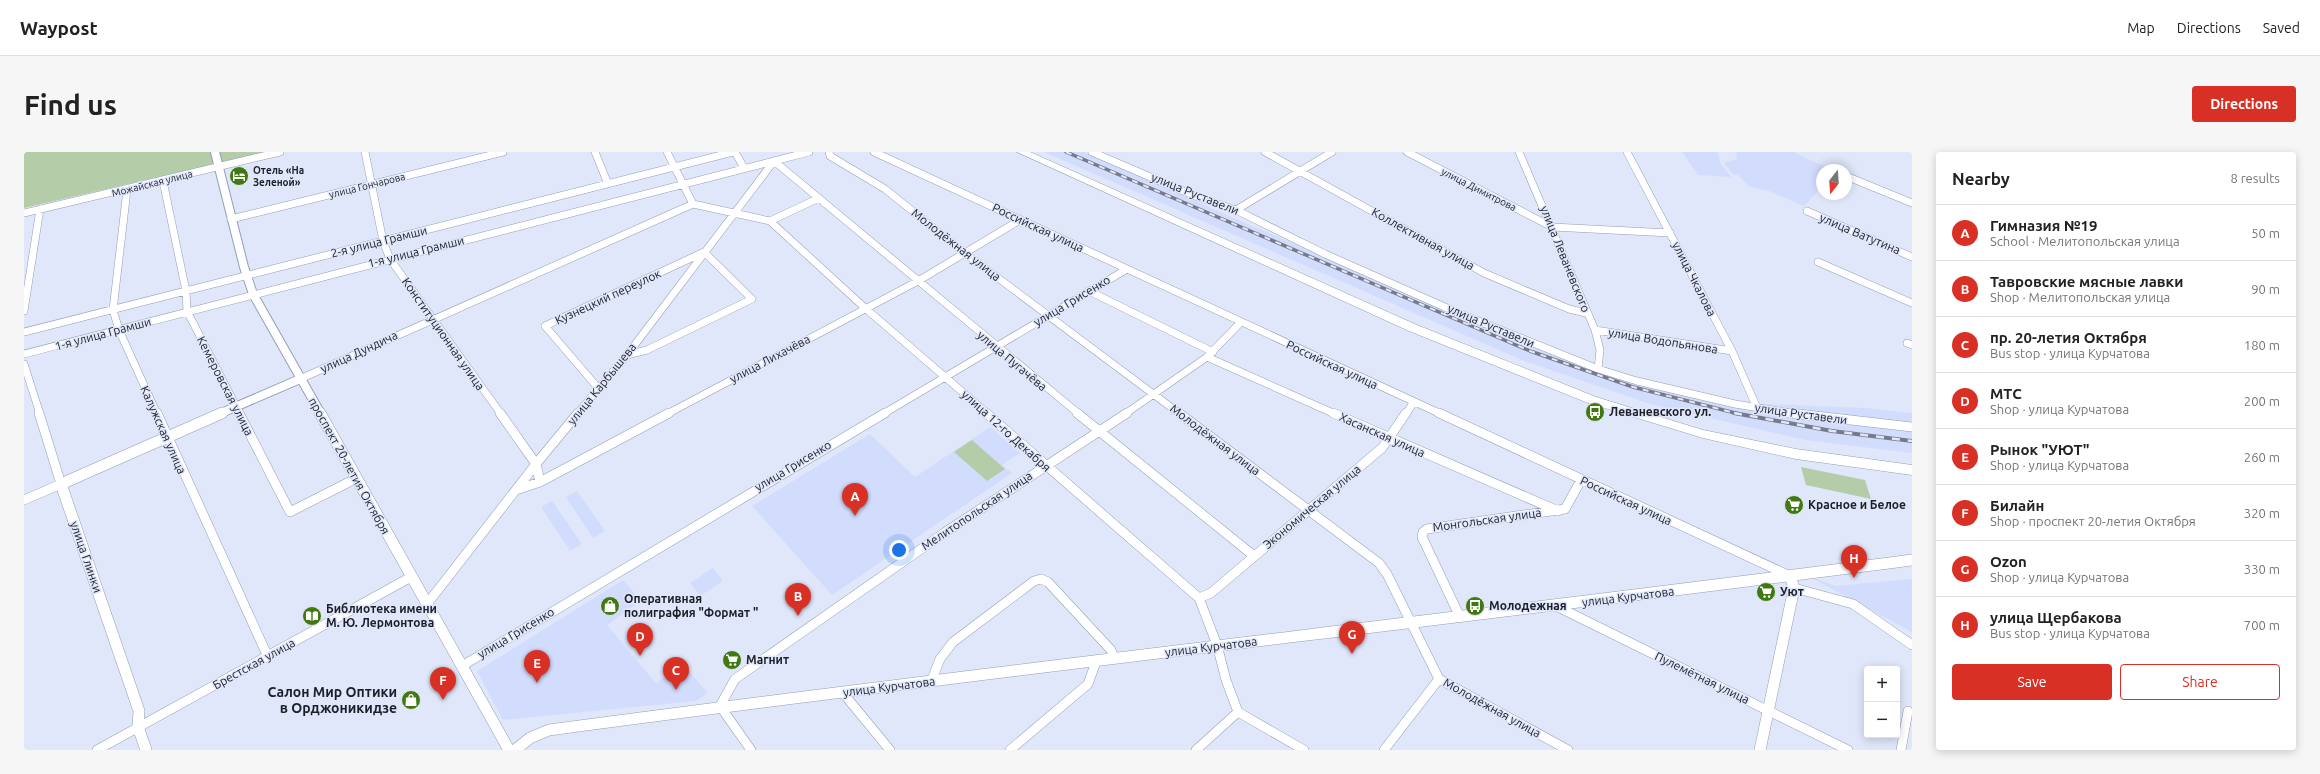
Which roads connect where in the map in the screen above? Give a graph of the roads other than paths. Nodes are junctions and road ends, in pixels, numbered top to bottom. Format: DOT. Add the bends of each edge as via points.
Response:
graph roads {
  1 [pos="215,152"];
  2 [pos="280,152"];
  3 [pos="365,152"];
  4 [pos="503,152"];
  5 [pos="595,152"];
  6 [pos="667,152"];
  7 [pos="734,152"];
  8 [pos="809,152"];
  9 [pos="829,152"];
  10 [pos="874,152"];
  11 [pos="1022,152"];
  12 [pos="1032,152"];
  13 [pos="1092,152"];
  14 [pos="1265,152"];
  15 [pos="1332,152"];
  16 [pos="1407,152"];
  17 [pos="1519,152"];
  18 [pos="1627,152"];
  19 [pos="774,161"];
  20 [pos="675,167"];
  21 [pos="218,168"];
  22 [pos="744,168"];
  23 [pos="1302,172"];
  24 [pos="1852,178"];
  25 [pos="163,181"];
  26 [pos="371,183"];
  27 [pos="608,184"];
  28 [pos="683,184"];
  29 [pos="126,190"];
  30 [pos="819,198"];
  31 [pos="1912,203"];
  32 [pos="693,204"];
  33 [pos="40,209"];
  34 [pos="1236,210"];
  35 [pos="734,212"];
  36 [pos="1807,212"];
  37 [pos="24,213"];
  38 [pos="231,219"];
  39 [pos="1020,220"];
  40 [pos="770,222"];
  41 [pos="1552,227"];
  42 [pos="1670,233"];
  43 [pos="383,241"];
  44 [pos="704,252"];
  45 [pos="966,254"];
  46 [pos="1912,257"];
  47 [pos="390,259"];
  48 [pos="1818,262"];
  49 [pos="1127,269"];
  50 [pos="246,276"];
  51 [pos="918,281"];
  52 [pos="186,291"];
  53 [pos="1089,291"];
  54 [pos="253,294"];
  55 [pos="1912,303"];
  56 [pos="865,308"];
  57 [pos="113,310"];
  58 [pos="24,311"];
  59 [pos="187,312"];
  60 [pos="1586,313"];
  61 [pos="1049,315"];
  62 [pos="431,319"];
  63 [pos="1241,322"];
  64 [pos="119,330"];
  65 [pos="1595,330"];
  66 [pos="24,332"];
  67 [pos="995,346"];
  68 [pos="1732,351"];
  69 [pos="24,354"];
  70 [pos="1210,354"];
  71 [pos="627,355"];
  72 [pos="24,364"];
  73 [pos="1598,369"];
  74 [pos="945,376"];
  75 [pos="300,380"];
  76 [pos="599,389"];
  77 [pos="1155,395"];
  78 [pos="1413,403"];
  79 [pos="236,407"];
  80 [pos="1757,408"];
  81 [pos="1912,428"];
  82 [pos="1098,431"];
  83 [pos="167,438"];
  84 [pos="1390,439"];
  85 [pos="536,464"];
  86 [pos="1912,464"];
  87 [pos="1045,465"];
  88 [pos="1912,470"];
  89 [pos="357,478"];
  90 [pos="1581,480"];
  91 [pos="540,482"];
  92 [pos="61,484"];
  93 [pos="516,490"];
  94 [pos="24,500"];
  95 [pos="1309,510"];
  96 [pos="1558,511"];
  97 [pos="1254,556"];
  98 [pos="1912,560"];
  99 [pos="1790,576"];
  100 [pos="411,577"];
  101 [pos="1794,588"];
  102 [pos="1199,598"];
  103 [pos="427,604"];
  104 [pos="1556,606"];
  105 [pos="1460,617"];
  106 [pos="1412,623"];
  107 [pos="1217,645"];
  108 [pos="1912,645"];
  109 [pos="268,657"];
  110 [pos="1115,659"];
  111 [pos="1096,662"];
  112 [pos="462,666"];
  113 [pos="1439,679"];
  114 [pos="931,682"];
  115 [pos="843,693"];
  116 [pos="720,706"];
  117 [pos="1908,711"];
  118 [pos="1238,712"];
  119 [pos="1769,712"];
  120 [pos="138,727"];
  121 [pos="97,750"];
  122 [pos="146,750"];
  123 [pos="509,750"];
  124 [pos="515,750"];
  125 [pos="751,750"];
  126 [pos="890,750"];
  127 [pos="1010,750"];
  128 [pos="1196,750"];
  129 [pos="1304,750"];
  130 [pos="1384,750"];
  131 [pos="1568,750"];
  132 [pos="1760,750"];
  133 [pos="1848,750"];
  134 [pos="1901,750"];
  1 -- 21 [label="street, проспект 20-летия Октября"];
  2 -- 21 [label="street, Можайская улица"];
  3 -- 26 [label="street, Конституционная улица"];
  4 -- 26 [label="street, улица Гончарова"];
  5 -- 27 [label="street"];
  6 -- 20 [label="street"];
  7 -- 20 [label="street, 2-я улица Грамши"];
  7 -- 22 [label="street"];
  8 -- 19 [label="street, 1-я улица Грамши"];
  9 -- 45 [label="street, Молодёжная улица" via="830,156 886,189"];
  10 -- 39 [label="street, Российская улица"];
  11 -- 88 [label="main road" via="1413,328 1592,400 1638,416 1718,437 1796,454"];
  12 -- 86 [label="main road" via="1416,324 1593,396 1710,430 1794,448"];
  13 -- 34 [label="street, улица Руставели" via="1195,196"];
  14 -- 23 [label="street, Коллективная улица"];
  15 -- 23 [label="street"];
  16 -- 41 [label="street, улица Димитрова"];
  17 -- 41 [label="street, улица Леваневского"];
  18 -- 42 [label="street, улица Чкалова"];
  19 -- 22 [label="street, 1-я улица Грамши"];
  19 -- 30 [label="street, улица Пугачёва"];
  19 -- 35 [label="street, улица Карбышева"];
  20 -- 27 [label="street, 2-я улица Грамши"];
  20 -- 28 [label="street"];
  21 -- 25 [label="street, Можайская улица"];
  21 -- 38 [label="street, проспект 20-летия Октября"];
  22 -- 28 [label="street, 1-я улица Грамши"];
  23 -- 34 [label="street"];
  23 -- 60 [label="street, Коллективная улица" via="1484,273 1570,309"];
  24 -- 31 [label="street"];
  25 -- 29 [label="street, Можайская улица"];
  25 -- 52 [label="street, Кемеровская улица"];
  26 -- 38 [label="street, улица Гончарова"];
  26 -- 43 [label="street, Конституционная улица"];
  27 -- 43 [label="street, 2-я улица Грамши"];
  28 -- 32 [label="street"];
  28 -- 47 [label="street, 1-я улица Грамши"];
  29 -- 33 [label="street, Можайская улица"];
  29 -- 57 [label="street, Калужская улица"];
  30 -- 40 [label="street"];
  30 -- 51 [label="street, улица Пугачёва"];
  32 -- 35 [label="street, улица 12-го Декабря"];
  32 -- 62 [label="street, улица Дундича"];
  33 -- 37 [label="street, Можайская улица"];
  33 -- 58 [label="street"];
  34 -- 73 [label="street, улица Руставели" via="1325,254 1456,312"];
  35 -- 40 [label="street, улица 12-го Декабря"];
  35 -- 44 [label="street, улица Карбышева"];
  36 -- 46 [label="street, улица Ватутина"];
  38 -- 50 [label="street, проспект 20-летия Октября"];
  39 -- 45 [label="street, улица Лихачёва"];
  39 -- 49 [label="street, Российская улица"];
  40 -- 56 [label="street, улица 12-го Декабря"];
  41 -- 42 [label="street"];
  41 -- 60 [label="street, улица Леваневского"];
  42 -- 68 [label="street, улица Чкалова"];
  43 -- 47 [label="street, Конституционная улица"];
  43 -- 50 [label="street, 2-я улица Грамши"];
  44 -- 71 [label="street, улица Карбышева"];
  44 -- 71 [label="street" via="752,299 647,350"];
  44 -- 76 [label="street, Кузнецкий переулок" via="545,326"];
  45 -- 51 [label="street, улица Лихачёва"];
  45 -- 61 [label="street, Молодёжная улица"];
  47 -- 54 [label="street, 1-я улица Грамши"];
  47 -- 62 [label="street, Конституционная улица"];
  48 -- 55 [label="street"];
  49 -- 53 [label="street, улица Грисенко"];
  49 -- 63 [label="street, Российская улица"];
  50 -- 52 [label="street, 2-я улица Грамши"];
  50 -- 54 [label="street, проспект 20-летия Октября"];
  51 -- 56 [label="street, улица Лихачёва"];
  51 -- 67 [label="street, улица Пугачёва"];
  52 -- 57 [label="street, 2-я улица Грамши"];
  52 -- 59 [label="street, Кемеровская улица"];
  53 -- 61 [label="street, улица Грисенко"];
  53 -- 70 [label="street, Хасанская улица"];
  54 -- 59 [label="street, 1-я улица Грамши"];
  54 -- 75 [label="street, проспект 20-летия Октября"];
  56 -- 74 [label="street, улица 12-го Декабря"];
  56 -- 91 [label="street, улица Лихачёва"];
  57 -- 64 [label="street, Калужская улица"];
  57 -- 66 [label="street, 2-я улица Грамши"];
  59 -- 64 [label="street, 1-я улица Грамши"];
  59 -- 79 [label="street, Кемеровская улица"];
  60 -- 65 [label="street, улица Леваневского"];
  61 -- 67 [label="street, улица Грисенко"];
  61 -- 77 [label="street, Молодёжная улица"];
  62 -- 75 [label="street, улица Дундича"];
  62 -- 85 [label="street, Конституционная улица"];
  63 -- 70 [label="street, Мелитопольская улица"];
  63 -- 78 [label="street, Российская улица"];
  64 -- 69 [label="street, 1-я улица Грамши"];
  64 -- 83 [label="street, Калужская улица"];
  65 -- 68 [label="street, улица Водопьянова"];
  65 -- 73 [label="street, улица Леваневского" via="1600,350"];
  67 -- 74 [label="street, улица Грисенко"];
  67 -- 82 [label="street, улица Пугачёва"];
  68 -- 80 [label="street, улица Чкалова"];
  70 -- 77 [label="street, Мелитопольская улица"];
  70 -- 84 [label="street, Хасанская улица"];
  71 -- 76 [label="street, улица Карбышева"];
  72 -- 92 [label="street, улица Глинки"];
  73 -- 80 [label="street, улица Руставели" via="1637,381"];
  74 -- 87 [label="street, улица 12-го Декабря"];
  74 -- 112 [label="street, улица Грисенко"];
  75 -- 79 [label="street, улица Дундича"];
  75 -- 89 [label="street, проспект 20-летия Октября"];
  76 -- 85 [label="street, улица Карбышева"];
  77 -- 82 [label="street, Мелитопольская улица"];
  77 -- 95 [label="street, Молодёжная улица"];
  78 -- 84 [label="street, Экономическая улица"];
  78 -- 90 [label="street, Российская улица"];
  79 -- 83 [label="street, улица Дундича"];
  79 -- 89 [label="street, Кемеровская улица" via="290,512"];
  80 -- 81 [label="street, улица Руставели" via="1817,418"];
  82 -- 87 [label="street, Мелитопольская улица"];
  82 -- 97 [label="street, улица Пугачёва"];
  83 -- 92 [label="street, улица Дундича"];
  83 -- 109 [label="street, Калужская улица"];
  84 -- 95 [label="street, Экономическая улица"];
  84 -- 96 [label="street, Хасанская улица"];
  85 -- 91 [label="street, Конституционная улица"];
  85 -- 93 [label="street, улица Карбышева"];
  87 -- 102 [label="street, улица 12-го Декабря"];
  87 -- 116 [label="street, Мелитопольская улица" via="735,679"];
  89 -- 100 [label="street, проспект 20-летия Октября"];
  90 -- 96 [label="street, Монгольская улица" via="1567,507"];
  90 -- 99 [label="street, Российская улица"];
  91 -- 93 [label="street, улица Лихачёва"];
  92 -- 94 [label="street, улица Дундича"];
  92 -- 120 [label="street, улица Глинки" via="139,711"];
  93 -- 103 [label="street, улица Карбышева"];
  95 -- 97 [label="street, Экономическая улица"];
  95 -- 106 [label="street, Молодёжная улица" via="1379,563"];
  96 -- 105 [label="street, Монгольская улица" via="1427,529 1423,532 1422,537"];
  97 -- 102 [label="street, Экономическая улица" via="1211,593"];
  98 -- 99 [label="street, улица Курчатова"];
  99 -- 101 [label="street"];
  99 -- 104 [label="street, улица Курчатова"];
  100 -- 103 [label="street, проспект 20-летия Октября"];
  100 -- 109 [label="street, Брестская улица"];
  101 -- 108 [label="street" via="1853,604"];
  101 -- 119 [label="street"];
  102 -- 107 [label="street, улица 12-го Декабря"];
  103 -- 112 [label="street, проспект 20-летия Октября"];
  104 -- 105 [label="street, улица Курчатова"];
  104 -- 119 [label="street, Пулемётная улица"];
  105 -- 106 [label="street, улица Курчатова"];
  106 -- 107 [label="street, улица Курчатова"];
  106 -- 113 [label="street, Молодёжная улица"];
  107 -- 110 [label="street, улица Курчатова"];
  107 -- 118 [label="street, улица 12-го Декабря"];
  109 -- 120 [label="street, Брестская улица"];
  110 -- 111 [label="street, улица Курчатова"];
  110 -- 114 [label="street" via="1112,650 1048,582 1041,579 1034,581 953,642 940,659"];
  111 -- 114 [label="street, улица Курчатова"];
  111 -- 127 [label="street" via="1088,684"];
  112 -- 123 [label="street, проспект 20-летия Октября"];
  113 -- 130 [label="street"];
  113 -- 131 [label="street, Молодёжная улица"];
  114 -- 115 [label="street, улица Курчатова"];
  115 -- 116 [label="street, улица Курчатова"];
  115 -- 126 [label="street"];
  116 -- 124 [label="street, улица Курчатова" via="549,730 530,738"];
  116 -- 125 [label="street"];
  117 -- 134 [label="street"];
  118 -- 128 [label="street"];
  118 -- 129 [label="street"];
  119 -- 132 [label="street"];
  119 -- 133 [label="street, Пулемётная улица"];
  120 -- 121 [label="street, Брестская улица"];
  120 -- 122 [label="street, улица Глинки"];
}
